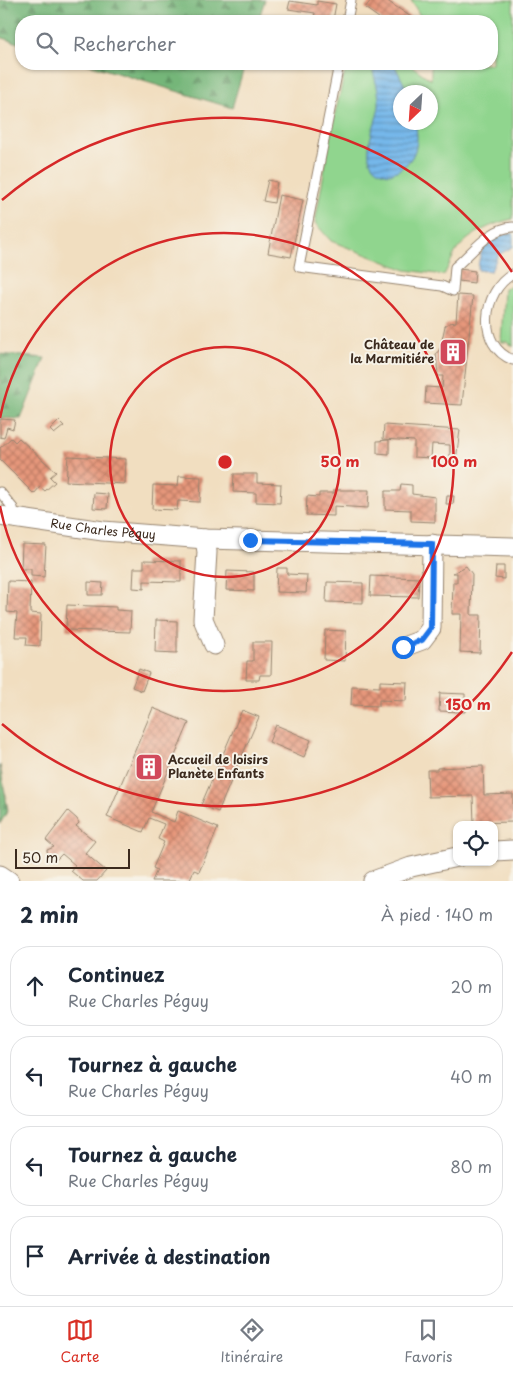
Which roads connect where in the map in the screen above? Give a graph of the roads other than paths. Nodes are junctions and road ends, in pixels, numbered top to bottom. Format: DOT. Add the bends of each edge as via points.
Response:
graph roads {
  1 [pos="351,0"];
  2 [pos="348,15"];
  3 [pos="338,70"];
  4 [pos="513,227"];
  5 [pos="513,274"];
  6 [pos="513,360"];
  7 [pos="0,492"];
  8 [pos="7,517"];
  9 [pos="205,539"];
  10 [pos="432,544"];
  11 [pos="513,547"];
  12 [pos="214,645"];
  13 [pos="403,647"];
  14 [pos="513,850"];
  15 [pos="498,852"];
  16 [pos="453,859"];
  17 [pos="412,874"];
  18 [pos="0,875"];
  19 [pos="9,881"];
  20 [pos="373,881"];
  1 -- 2 [label="lane"];
  3 -- 4 [label="lane" via="299,267 442,286 453,291 455,266 494,233"];
  5 -- 6 [label="lane" via="495,290 487,314 492,340 502,354"];
  7 -- 8 [label="lane" via="14,508"];
  8 -- 9 [label="street, Rue Charles Péguy" via="103,531"];
  9 -- 10 [label="street, Rue Charles Péguy"];
  9 -- 12 [label="street" via="203,619"];
  10 -- 11 [label="street, Rue Charles Péguy"];
  10 -- 13 [label="street" via="431,628 422,640"];
  14 -- 15 [label="street"];
  16 -- 17 [label="street"];
  17 -- 20 [label="street"];
  18 -- 19 [label="street"];
}
